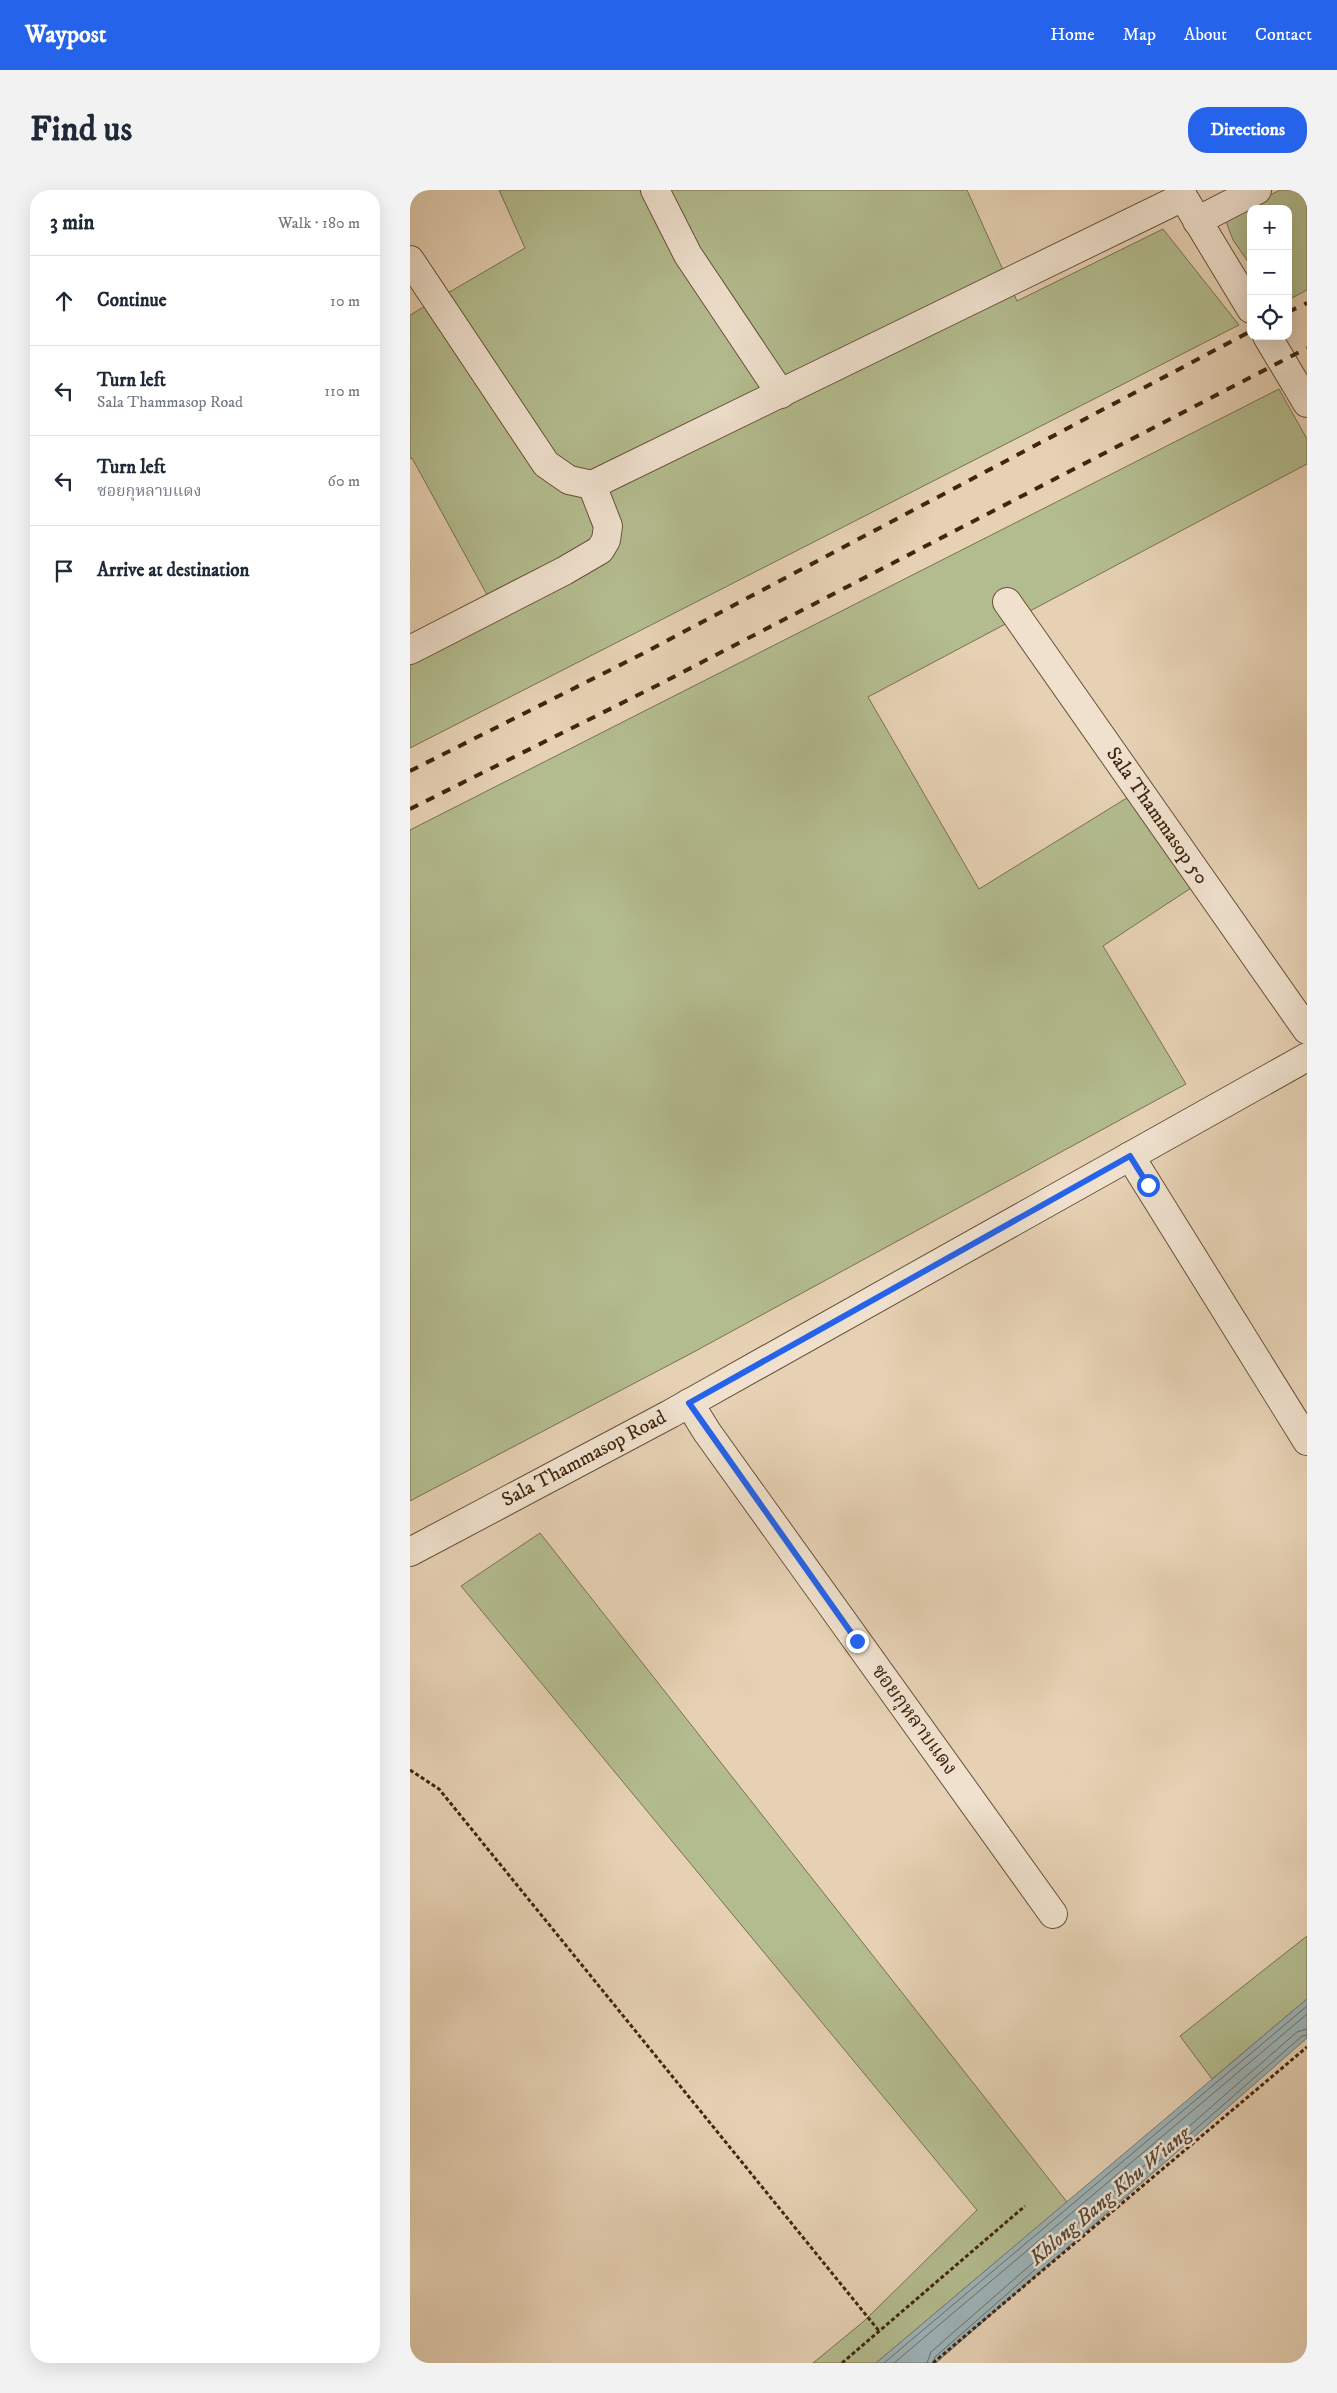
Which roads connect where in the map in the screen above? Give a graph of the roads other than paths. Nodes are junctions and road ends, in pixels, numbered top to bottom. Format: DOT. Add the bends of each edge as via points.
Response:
graph roads {
  1 [pos="654,190"];
  2 [pos="1257,190"];
  3 [pos="1181,194"];
  4 [pos="1197,221"];
  5 [pos="410,260"];
  6 [pos="1247,302"];
  7 [pos="1269,340"];
  8 [pos="781,394"];
  9 [pos="1307,403"];
  10 [pos="592,485"];
  11 [pos="1007,602"];
  12 [pos="410,650"];
  13 [pos="1307,1030"];
  14 [pos="1307,1057"];
  15 [pos="1130,1156"];
  16 [pos="689,1403"];
  17 [pos="1307,1441"];
  18 [pos="410,1552"];
  19 [pos="1053,1914"];
  1 -- 8 [label="street" via="688,255"];
  2 -- 4 [label="street"];
  3 -- 4 [label="street"];
  3 -- 8 [label="street"];
  4 -- 6 [label="street"];
  5 -- 10 [label="street" via="546,464 568,480"];
  7 -- 9 [label="street"];
  8 -- 10 [label="street"];
  10 -- 12 [label="street" via="608,526 606,540 600,550 564,572"];
  11 -- 13 [label="street, Sala Thammasop 50"];
  14 -- 15 [label="street, Sala Thammasop Road"];
  15 -- 16 [label="street, Sala Thammasop Road"];
  15 -- 17 [label="street"];
  16 -- 18 [label="street, Sala Thammasop Road"];
  16 -- 19 [label="street, ซอยกุหลาบแดง"];
}
